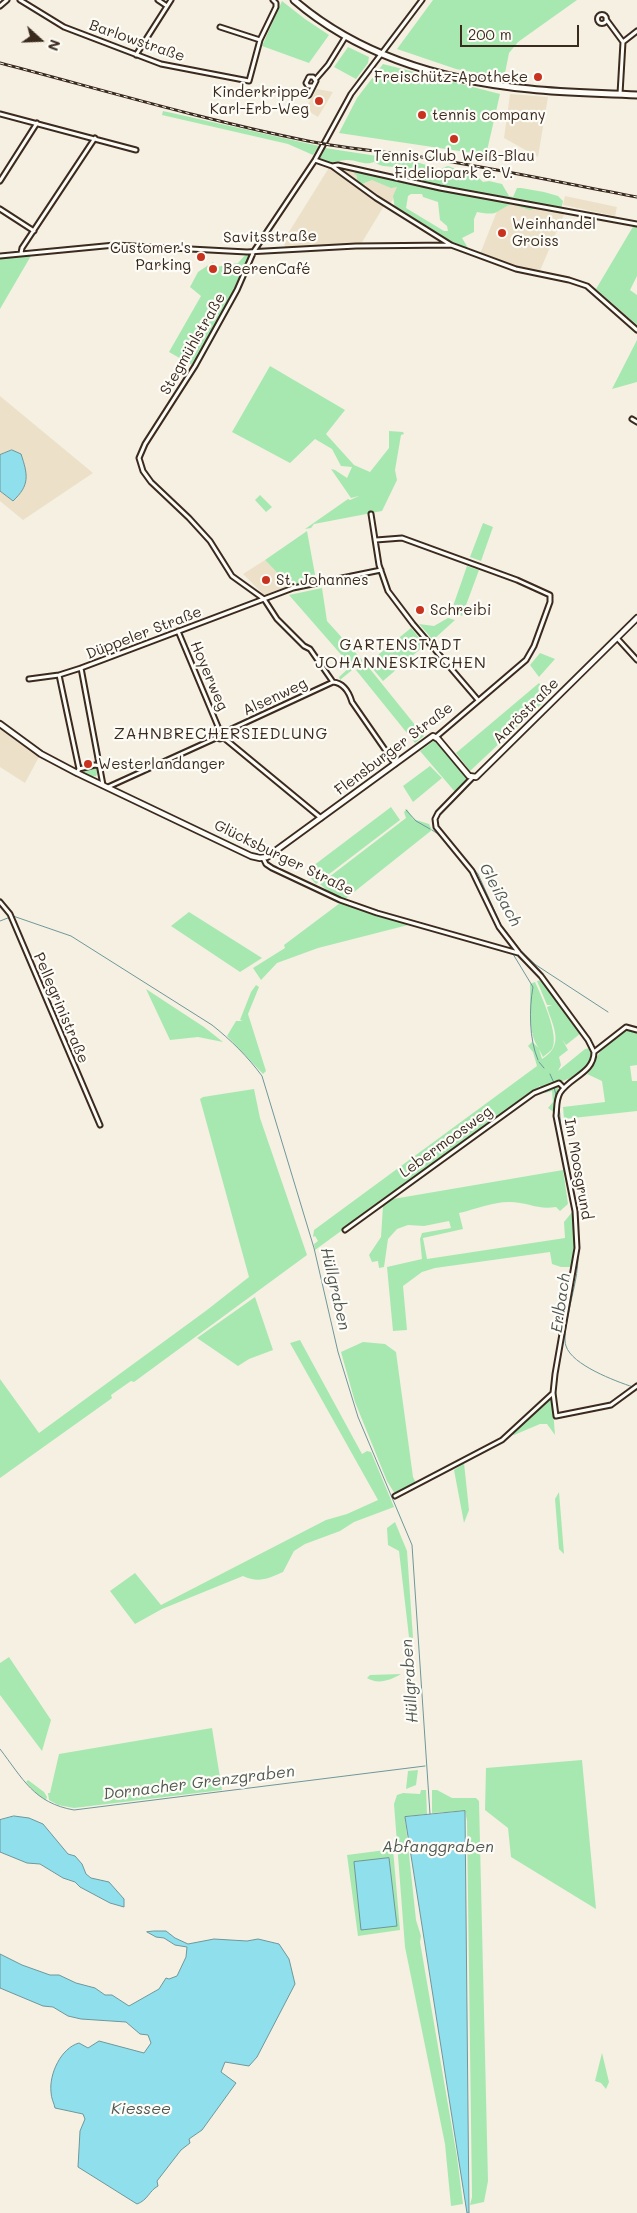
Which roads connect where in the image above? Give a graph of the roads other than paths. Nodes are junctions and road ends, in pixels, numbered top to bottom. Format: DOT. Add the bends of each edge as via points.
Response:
graph roads {
  1 [pos="7,0"];
  2 [pos="158,0"];
  3 [pos="171,0"];
  4 [pos="294,0"];
  5 [pos="422,0"];
  6 [pos="23,1"];
  7 [pos="274,1"];
  8 [pos="0,6"];
  9 [pos="167,6"];
  10 [pos="606,19"];
  11 [pos="220,27"];
  12 [pos="637,31"];
  13 [pos="346,36"];
  14 [pos="260,40"];
  15 [pos="623,42"];
  16 [pos="382,54"];
  17 [pos="136,55"];
  18 [pos="315,80"];
  19 [pos="313,86"];
  20 [pos="620,94"];
  21 [pos="309,95"];
  22 [pos="637,95"];
  23 [pos="0,114"];
  24 [pos="37,123"];
  25 [pos="95,138"];
  26 [pos="136,150"];
  27 [pos="315,160"];
  28 [pos="332,166"];
  29 [pos="0,181"];
  30 [pos="0,209"];
  31 [pos="637,224"];
  32 [pos="34,231"];
  33 [pos="451,245"];
  34 [pos="254,251"];
  35 [pos="21,253"];
  36 [pos="0,256"];
  37 [pos="637,330"];
  38 [pos="632,419"];
  39 [pos="637,422"];
  40 [pos="371,514"];
  41 [pos="376,540"];
  42 [pos="381,570"];
  43 [pos="264,599"];
  44 [pos="637,618"];
  45 [pos="178,631"];
  46 [pos="617,638"];
  47 [pos="637,660"];
  48 [pos="81,668"];
  49 [pos="59,675"];
  50 [pos="29,679"];
  51 [pos="333,682"];
  52 [pos="478,700"];
  53 [pos="0,724"];
  54 [pos="219,730"];
  55 [pos="225,732"];
  56 [pos="436,737"];
  57 [pos="216,738"];
  58 [pos="224,738"];
  59 [pos="395,764"];
  60 [pos="100,766"];
  61 [pos="78,771"];
  62 [pos="473,777"];
  63 [pos="105,786"];
  64 [pos="321,818"];
  65 [pos="263,858"];
  66 [pos="0,902"];
  67 [pos="519,953"];
  68 [pos="637,1030"];
  69 [pos="594,1052"];
  70 [pos="564,1088"];
  71 [pos="100,1125"];
  72 [pos="345,1230"];
  73 [pos="637,1386"];
  74 [pos="554,1393"];
  75 [pos="395,1496"];
  1 -- 8 [label="street"];
  2 -- 9 [label="street"];
  3 -- 9 [label="street"];
  4 -- 13 [label="main road"];
  5 -- 16 [label="street, Stegmühlstraße"];
  6 -- 17 [label="street, Barlowstraße" via="64,27"];
  7 -- 14 [label="street"];
  9 -- 17 [label="street"];
  10 -- 15 [label="street"];
  11 -- 14 [label="street"];
  12 -- 15 [label="street"];
  13 -- 16 [label="main road"];
  13 -- 18 [label="street"];
  14 -- 17 [label="street, Barlowstraße" via="249,81 182,70"];
  15 -- 20 [label="street"];
  16 -- 20 [label="main road" via="484,83 537,90"];
  16 -- 27 [label="street, Stegmühlstraße" via="351,94"];
  18 -- 19 [label="street"];
  18 -- 19 [label="street" via="310,77 306,80"];
  19 -- 21 [label="street"];
  20 -- 22 [label="main road"];
  23 -- 24 [label="street"];
  24 -- 25 [label="street"];
  24 -- 29 [label="street"];
  25 -- 26 [label="street"];
  25 -- 32 [label="street"];
  27 -- 28 [label="street"];
  27 -- 34 [label="street, Stegmühlstraße"];
  28 -- 31 [label="street" via="338,164 440,188"];
  28 -- 33 [label="street"];
  30 -- 32 [label="street"];
  32 -- 35 [label="street"];
  33 -- 34 [label="street, Savitsstraße"];
  33 -- 37 [label="street" via="516,269 587,286"];
  34 -- 35 [label="street, Savitsstraße" via="115,245"];
  34 -- 43 [label="street, Stegmühlstraße" via="237,290 195,366 145,444 140,458 143,471 151,482 210,541 232,576"];
  35 -- 36 [label="street, Savitsstraße"];
  38 -- 39 [label="street"];
  40 -- 41 [label="street"];
  41 -- 42 [label="street"];
  41 -- 52 [label="street, Flensburger Straße" via="402,538 550,595 534,646 526,660"];
  42 -- 43 [label="street, Düppeler Straße" via="293,588"];
  42 -- 52 [label="street" via="388,592"];
  43 -- 45 [label="street, Düppeler Straße"];
  43 -- 51 [label="street" via="277,619 310,649"];
  44 -- 46 [label="street, Aaröstraße"];
  45 -- 48 [label="street, Düppeler Straße"];
  45 -- 54 [label="street, Hoyerweg"];
  46 -- 47 [label="street"];
  46 -- 62 [label="street, Aaröstraße" via="478,776"];
  48 -- 49 [label="street, Düppeler Straße"];
  48 -- 60 [label="street"];
  49 -- 50 [label="street, Düppeler Straße"];
  49 -- 61 [label="street"];
  51 -- 55 [label="street, Alsenweg"];
  51 -- 59 [label="street" via="340,682 350,694 352,702"];
  52 -- 56 [label="street, Flensburger Straße"];
  53 -- 61 [label="street, Glücksburger Straße" via="41,754"];
  54 -- 55 [label="street"];
  54 -- 57 [label="street"];
  55 -- 58 [label="street"];
  56 -- 59 [label="street, Flensburger Straße" via="429,738"];
  56 -- 62 [label="street"];
  57 -- 58 [label="street"];
  57 -- 63 [label="street"];
  58 -- 64 [label="street"];
  59 -- 64 [label="street, Flensburger Straße"];
  60 -- 61 [label="street"];
  60 -- 63 [label="street"];
  61 -- 63 [label="street, Glücksburger Straße"];
  62 -- 67 [label="street, Aaröstraße" via="440,811 436,827 472,871 499,928"];
  63 -- 65 [label="street, Glücksburger Straße" via="251,856"];
  64 -- 65 [label="street, Flensburger Straße"];
  65 -- 67 [label="street, Glücksburger Straße" via="272,868 340,900"];
  66 -- 71 [label="street, Pellegrinistraße" via="10,914"];
  67 -- 69 [label="street" via="542,976"];
  68 -- 69 [label="street" via="626,1027"];
  69 -- 70 [label="street" via="589,1067"];
  70 -- 72 [label="street, Lebermoosweg" via="559,1083 534,1092"];
  70 -- 74 [label="street, Im Moosgrund" via="557,1102 556,1116 575,1211 577,1248"];
  73 -- 74 [label="street, Im Moosgrund" via="611,1406 556,1416"];
  74 -- 75 [label="street" via="502,1440"];
}
